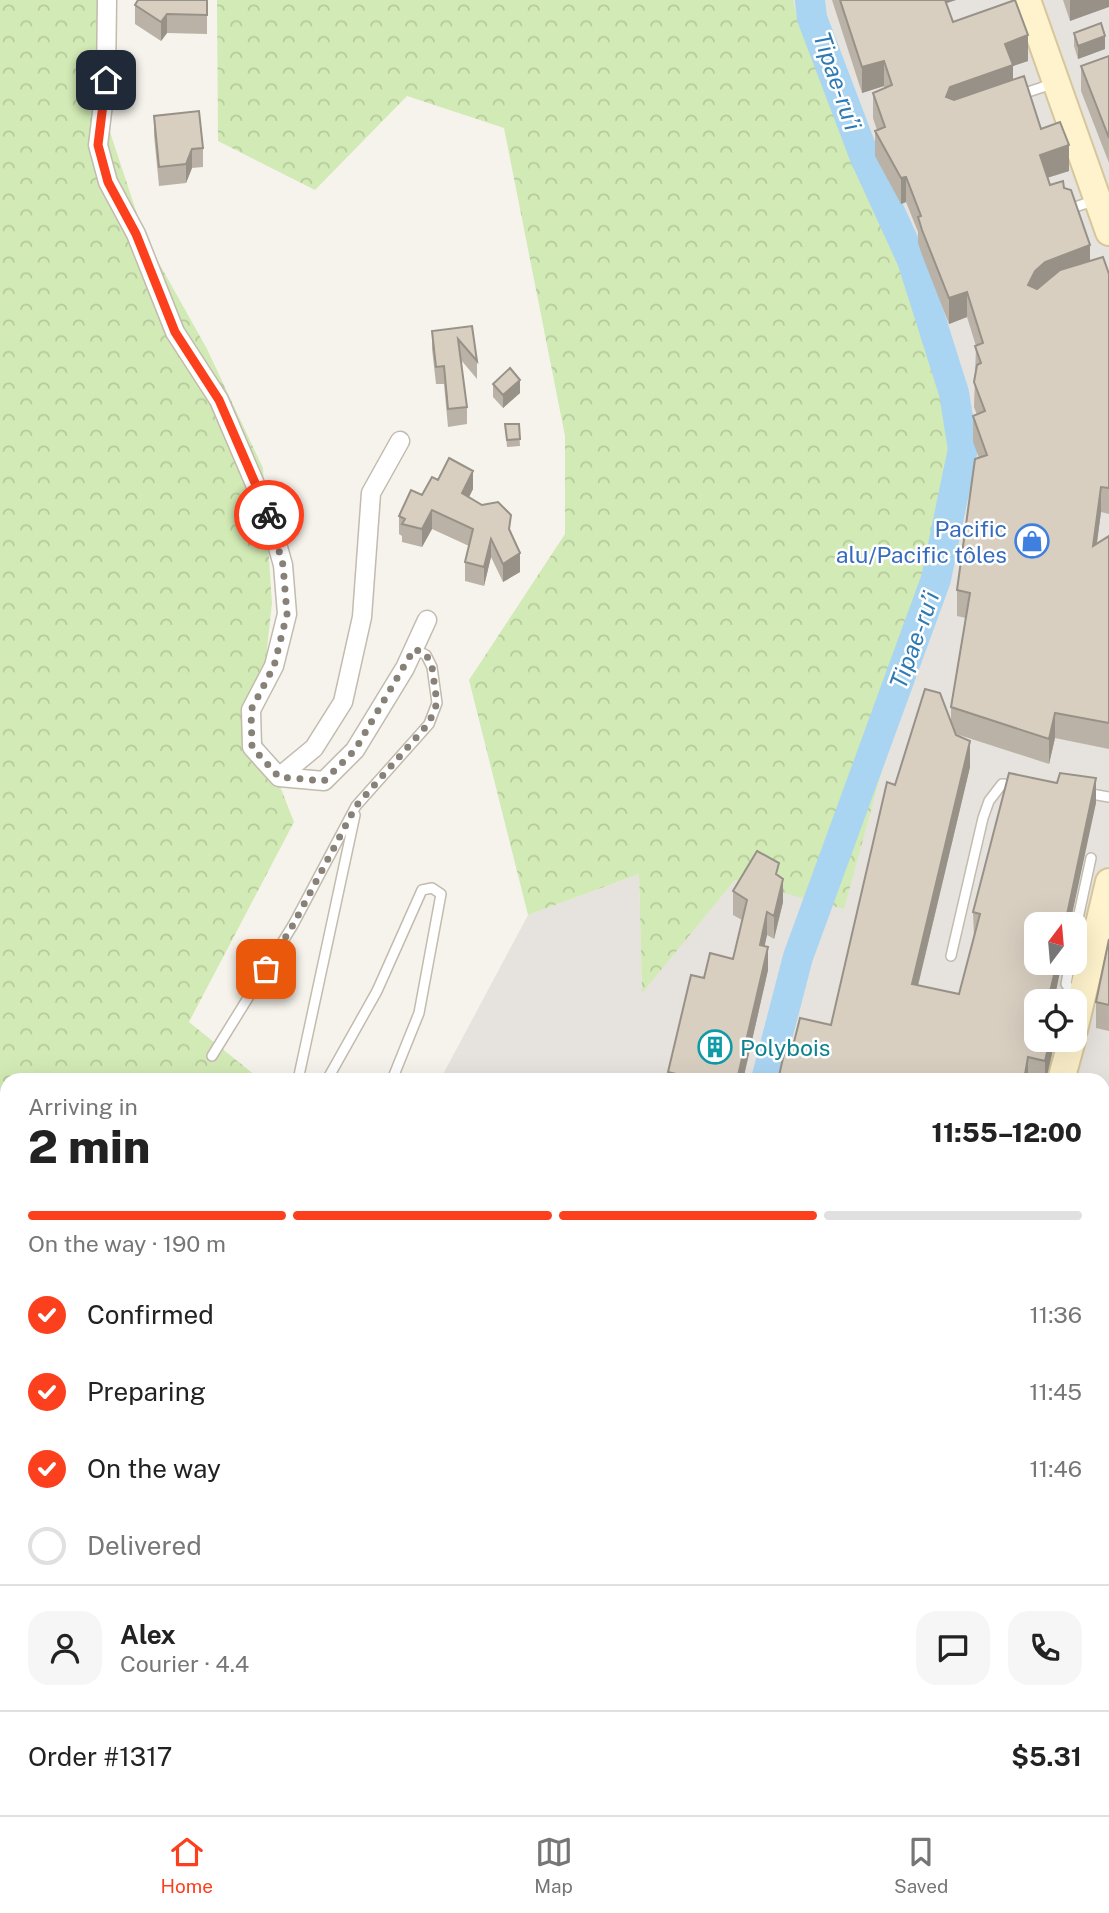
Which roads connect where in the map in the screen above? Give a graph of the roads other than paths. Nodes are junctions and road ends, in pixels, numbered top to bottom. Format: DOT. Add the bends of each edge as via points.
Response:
graph roads {
  1 [pos="107,0"];
  2 [pos="1027,0"];
  3 [pos="1057,82"];
  4 [pos="1014,97"];
  5 [pos="1098,199"];
  6 [pos="1069,209"];
  7 [pos="1109,232"];
  8 [pos="400,441"];
  9 [pos="427,620"];
  10 [pos="414,649"];
  11 [pos="279,777"];
  12 [pos="1027,786"];
  13 [pos="1075,792"];
  14 [pos="1109,797"];
  15 [pos="356,806"];
  16 [pos="1091,858"];
  17 [pos="1109,882"];
  18 [pos="1079,912"];
  19 [pos="951,956"];
  20 [pos="1083,989"];
  21 [pos="1069,1052"];
  22 [pos="212,1056"];
  23 [pos="300,1073"];
  24 [pos="331,1073"];
  25 [pos="395,1073"];
  26 [pos="1063,1073"];
  1 -- 11 [label="street" via="106,80 98,145 108,182 136,234 175,332 219,400 270,519 283,565 287,614 274,666 251,710 252,747"];
  2 -- 3 [label="main road"];
  3 -- 4 [label="lane"];
  3 -- 5 [label="main road"];
  5 -- 6 [label="lane"];
  5 -- 7 [label="main road"];
  8 -- 11 [label="street" via="371,493 362,617 343,702 314,748"];
  9 -- 10 [label="street"];
  10 -- 11 [label="street" via="355,750 324,781"];
  10 -- 15 [label="lane" via="426,654 432,667 437,703 433,714"];
  12 -- 19 [label="lane" via="1002,784 989,801"];
  13 -- 14 [label="lane"];
  15 -- 22 [label="lane" via="293,925"];
  15 -- 23 [label="lane"];
  16 -- 18 [label="lane"];
  17 -- 20 [label="main road"];
  21 -- 26 [label="main road"];
  24 -- 25 [label="lane" via="377,991 422,890 432,888 441,894 419,1013"];
}
